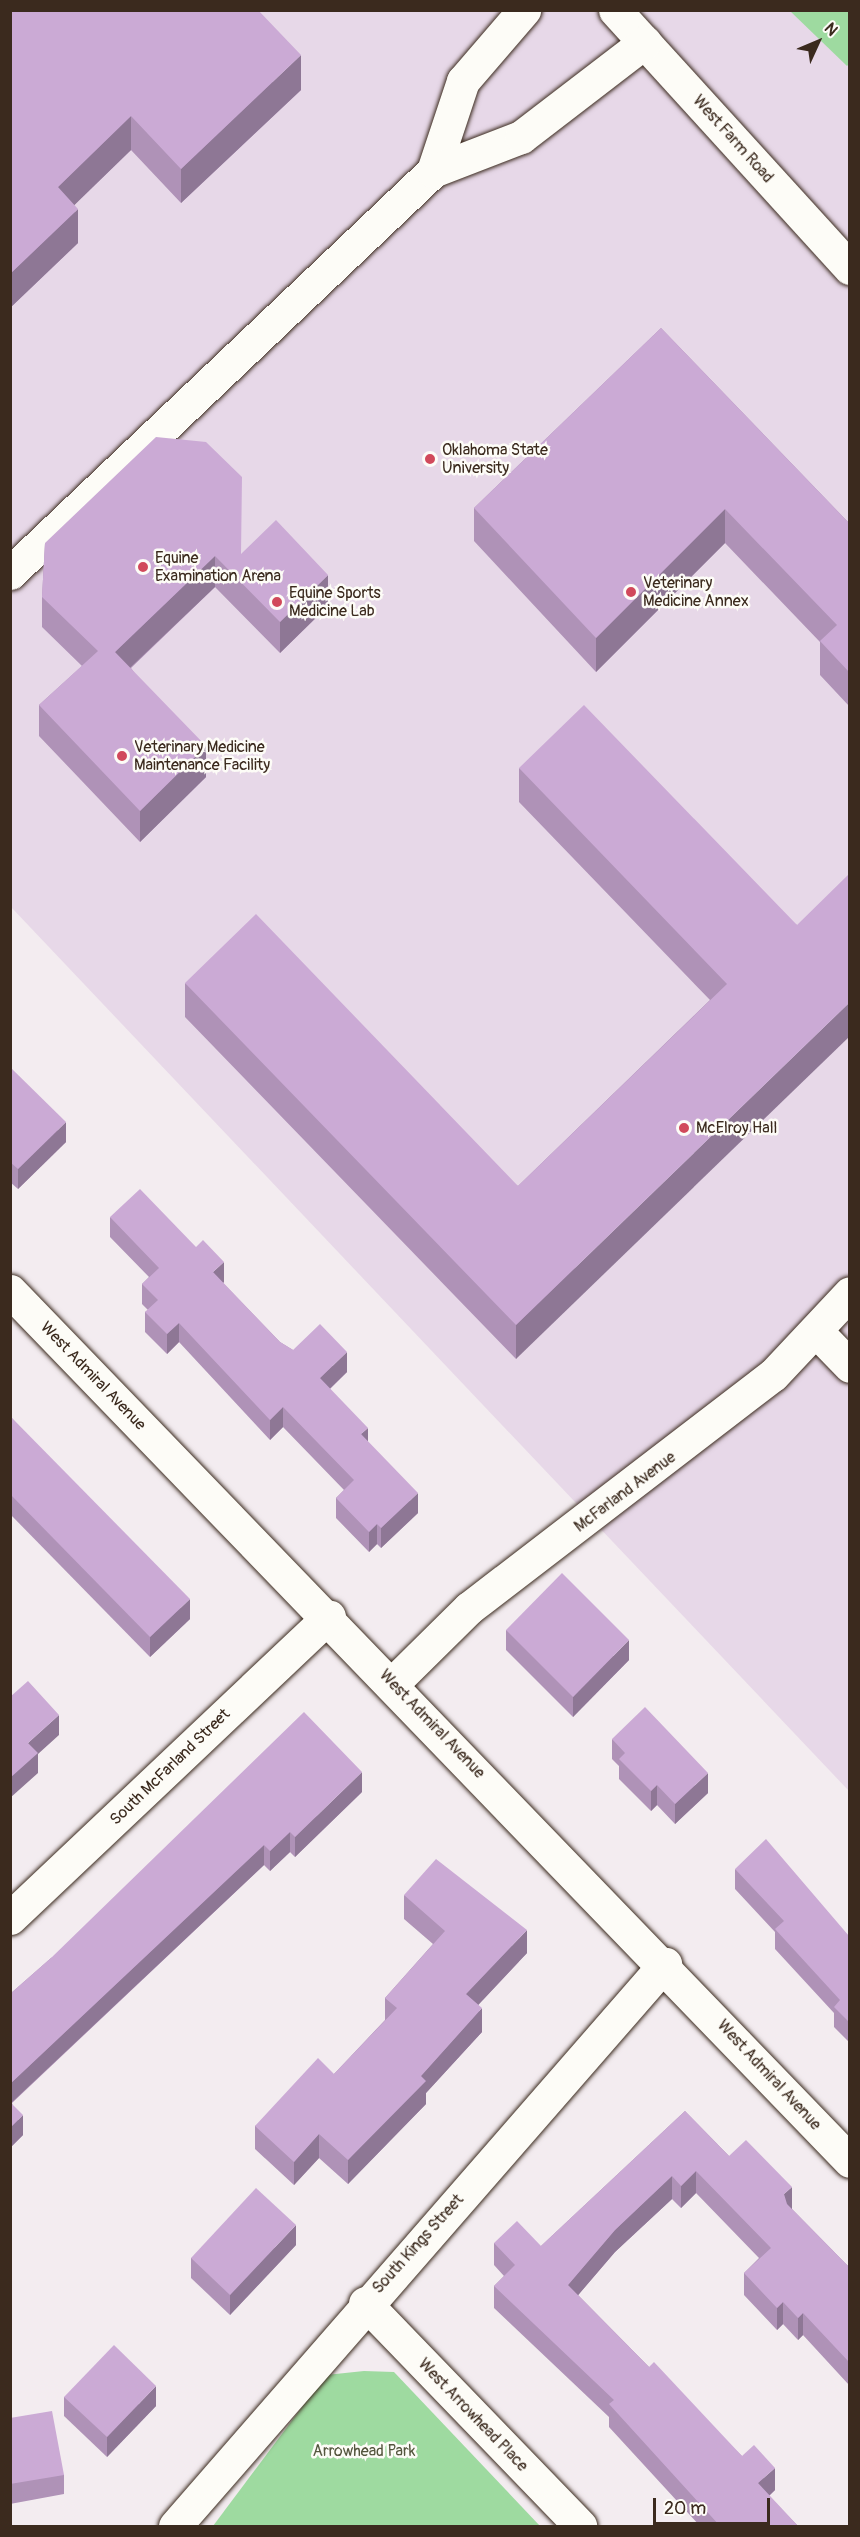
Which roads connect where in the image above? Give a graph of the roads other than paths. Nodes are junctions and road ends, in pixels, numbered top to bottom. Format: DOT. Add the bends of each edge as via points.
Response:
graph roads {
  1 [pos="524,10"];
  2 [pos="615,10"];
  3 [pos="645,42"];
  4 [pos="434,171"];
  5 [pos="849,268"];
  6 [pos="10,573"];
  7 [pos="10,1292"];
  8 [pos="849,1293"];
  9 [pos="817,1332"];
  10 [pos="849,1366"];
  11 [pos="329,1616"];
  12 [pos="393,1683"];
  13 [pos="10,1918"];
  14 [pos="665,1964"];
  15 [pos="849,2161"];
  16 [pos="365,2303"];
  17 [pos="175,2526"];
  18 [pos="580,2526"];
  1 -- 4 [label="street" via="463,81"];
  2 -- 3 [label="street, West Farm Road"];
  3 -- 4 [label="street" via="521,137"];
  3 -- 5 [label="street, West Farm Road"];
  4 -- 6 [label="street"];
  7 -- 11 [label="street, West Admiral Avenue"];
  8 -- 9 [label="street, McFarland Avenue"];
  9 -- 10 [label="street"];
  9 -- 12 [label="street, McFarland Avenue" via="694,1441 470,1608"];
  11 -- 12 [label="street, West Admiral Avenue"];
  11 -- 13 [label="street, South McFarland Street"];
  12 -- 14 [label="street, West Admiral Avenue"];
  14 -- 15 [label="street, West Admiral Avenue"];
  14 -- 16 [label="street, South Kings Street"];
  16 -- 17 [label="street, South Kings Street"];
  16 -- 18 [label="street, West Arrowhead Place"];
}
